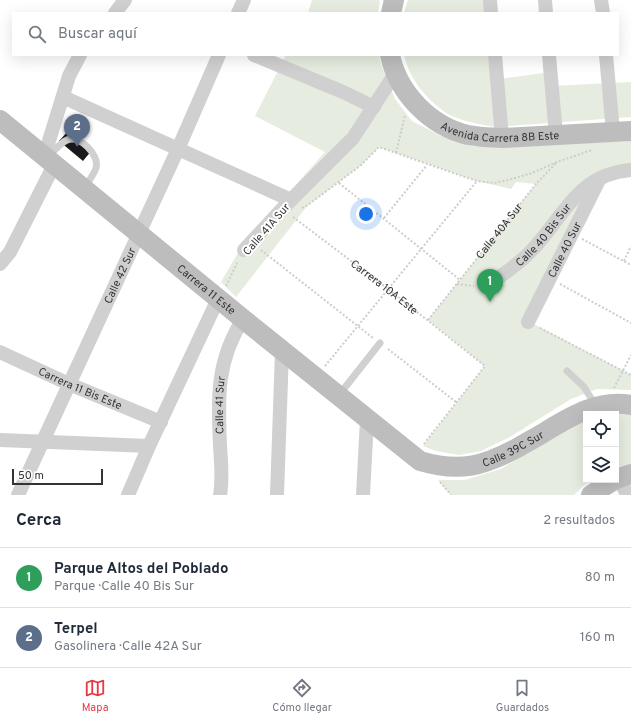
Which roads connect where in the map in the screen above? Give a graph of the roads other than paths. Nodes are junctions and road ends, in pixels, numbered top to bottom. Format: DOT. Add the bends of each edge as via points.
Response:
graph roads {
  1 [pos="126,0"];
  2 [pos="244,0"];
  3 [pos="394,0"];
  4 [pos="490,0"];
  5 [pos="545,0"];
  6 [pos="601,0"];
  7 [pos="116,12"];
  8 [pos="238,12"];
  9 [pos="391,12"];
  10 [pos="491,12"];
  11 [pos="546,12"];
  12 [pos="602,12"];
  13 [pos="79,56"];
  14 [pos="219,56"];
  15 [pos="256,56"];
  16 [pos="495,56"];
  17 [pos="549,56"];
  18 [pos="606,56"];
  19 [pos="393,63"];
  20 [pos="63,97"];
  21 [pos="374,107"];
  22 [pos="0,120"];
  23 [pos="622,131"];
  24 [pos="556,135"];
  25 [pos="502,138"];
  26 [pos="178,149"];
  27 [pos="48,160"];
  28 [pos="631,170"];
  29 [pos="600,177"];
  30 [pos="84,189"];
  31 [pos="288,208"];
  32 [pos="139,234"];
  33 [pos="248,246"];
  34 [pos="0,264"];
  35 [pos="487,285"];
  36 [pos="218,299"];
  37 [pos="243,319"];
  38 [pos="528,322"];
  39 [pos="380,343"];
  40 [pos="282,351"];
  41 [pos="0,352"];
  42 [pos="567,371"];
  43 [pos="69,384"];
  44 [pos="338,396"];
  45 [pos="631,405"];
  46 [pos="601,406"];
  47 [pos="367,419"];
  48 [pos="161,422"];
  49 [pos="0,440"];
  50 [pos="43,441"];
  51 [pos="149,446"];
  52 [pos="414,457"];
  53 [pos="622,481"];
  54 [pos="18,495"];
  55 [pos="128,495"];
  56 [pos="220,495"];
  57 [pos="277,495"];
  58 [pos="363,495"];
  59 [pos="591,495"];
  1 -- 7 [label="street"];
  2 -- 8 [label="street"];
  3 -- 9 [label="street"];
  4 -- 10 [label="street"];
  5 -- 11 [label="street"];
  6 -- 12 [label="street"];
  13 -- 20 [label="street" via="69,76"];
  14 -- 26 [label="street, Calle 42 Sur"];
  15 -- 21 [label="street"];
  16 -- 25 [label="street"];
  17 -- 24 [label="street"];
  18 -- 23 [label="street"];
  19 -- 21 [label="street, Calle 41A Sur"];
  19 -- 25 [label="street, Avenida Carrera 8B Este" via="409,96 434,120 467,135"];
  20 -- 26 [label="street"];
  20 -- 27 [label="street"];
  21 -- 31 [label="street, Calle 41A Sur" via="353,138"];
  22 -- 27 [label="street, Carrera 11 Este"];
  23 -- 24 [label="street, Avenida Carrera 8B Este"];
  24 -- 25 [label="street, Avenida Carrera 8B Este"];
  26 -- 31 [label="street"];
  26 -- 32 [label="street, Calle 42 Sur"];
  27 -- 30 [label="street, Carrera 11 Este"];
  27 -- 30 [label="lane" via="65,140 79,140 95,154 96,160 96,168"];
  27 -- 34 [label="street" via="10,252"];
  28 -- 29 [label="street"];
  29 -- 35 [label="street, Calle 40 Bis Sur" via="572,199 519,263"];
  29 -- 38 [label="street, Calle 40 Sur"];
  30 -- 32 [label="street, Carrera 11 Este"];
  31 -- 33 [label="street, Calle 41A Sur"];
  32 -- 36 [label="street, Carrera 11 Este"];
  32 -- 43 [label="street, Calle 42 Sur"];
  36 -- 37 [label="street, Carrera 11 Este"];
  36 -- 48 [label="street"];
  37 -- 40 [label="street, Carrera 11 Este"];
  37 -- 56 [label="street, Calle 41 Sur" via="228,346 222,368 219,402"];
  39 -- 44 [label="lane"];
  40 -- 44 [label="street, Carrera 11 Este"];
  40 -- 57 [label="street"];
  41 -- 43 [label="street, Carrera 11 Bis Este"];
  42 -- 46 [label="lane"];
  43 -- 48 [label="street, Carrera 11 Bis Este"];
  43 -- 50 [label="street, Calle 42 Sur"];
  44 -- 47 [label="street, Carrera 11 Este"];
  45 -- 46 [label="street, Calle 39C Sur"];
  46 -- 52 [label="street, Calle 39C Sur" via="574,415 515,449 477,465 454,467 431,464"];
  47 -- 52 [label="street, Carrera 11 Este"];
  47 -- 58 [label="street"];
  48 -- 51 [label="street"];
  49 -- 50 [label="street"];
  50 -- 51 [label="street"];
  50 -- 54 [label="street, Calle 42 Sur"];
  51 -- 55 [label="street"];
  53 -- 59 [label="street"];
}
